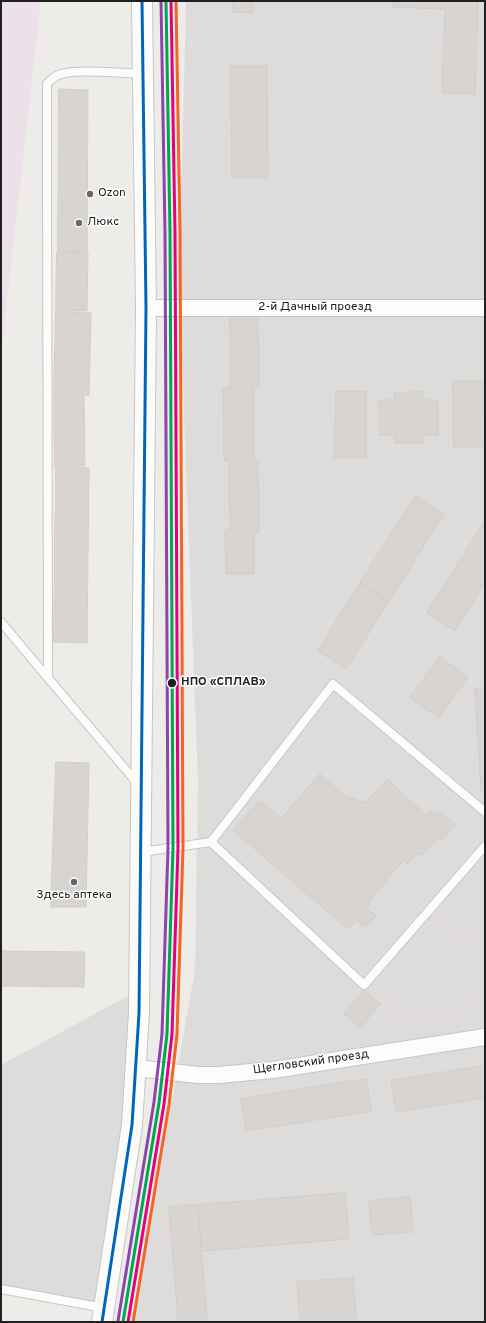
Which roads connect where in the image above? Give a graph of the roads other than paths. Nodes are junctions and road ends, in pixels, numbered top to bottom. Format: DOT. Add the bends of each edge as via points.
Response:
graph roads {
  1 [pos="142,1"];
  2 [pos="143,74"];
  3 [pos="146,308"];
  4 [pos="485,308"];
  5 [pos="1,622"];
  6 [pos="48,678"];
  7 [pos="142,788"];
  8 [pos="485,812"];
  9 [pos="211,842"];
  10 [pos="485,846"];
  11 [pos="141,852"];
  12 [pos="485,1037"];
  13 [pos="136,1068"];
  14 [pos="1,1289"];
  15 [pos="103,1315"];
  1 -- 2 [label="street"];
  2 -- 3 [label="street"];
  2 -- 6 [label="lane" via="66,73 53,78 48,84"];
  3 -- 4 [label="street, 2-й Дачный проезд"];
  3 -- 7 [label="street"];
  5 -- 6 [label="lane"];
  6 -- 7 [label="lane"];
  7 -- 11 [label="street"];
  8 -- 9 [label="lane" via="333,684"];
  9 -- 10 [label="lane" via="364,985"];
  9 -- 11 [label="lane"];
  11 -- 13 [label="street"];
  12 -- 13 [label="street, Щегловский проезд" via="273,1070 219,1075"];
  13 -- 15 [label="street" via="132,1125"];
  14 -- 15 [label="lane"];
}
